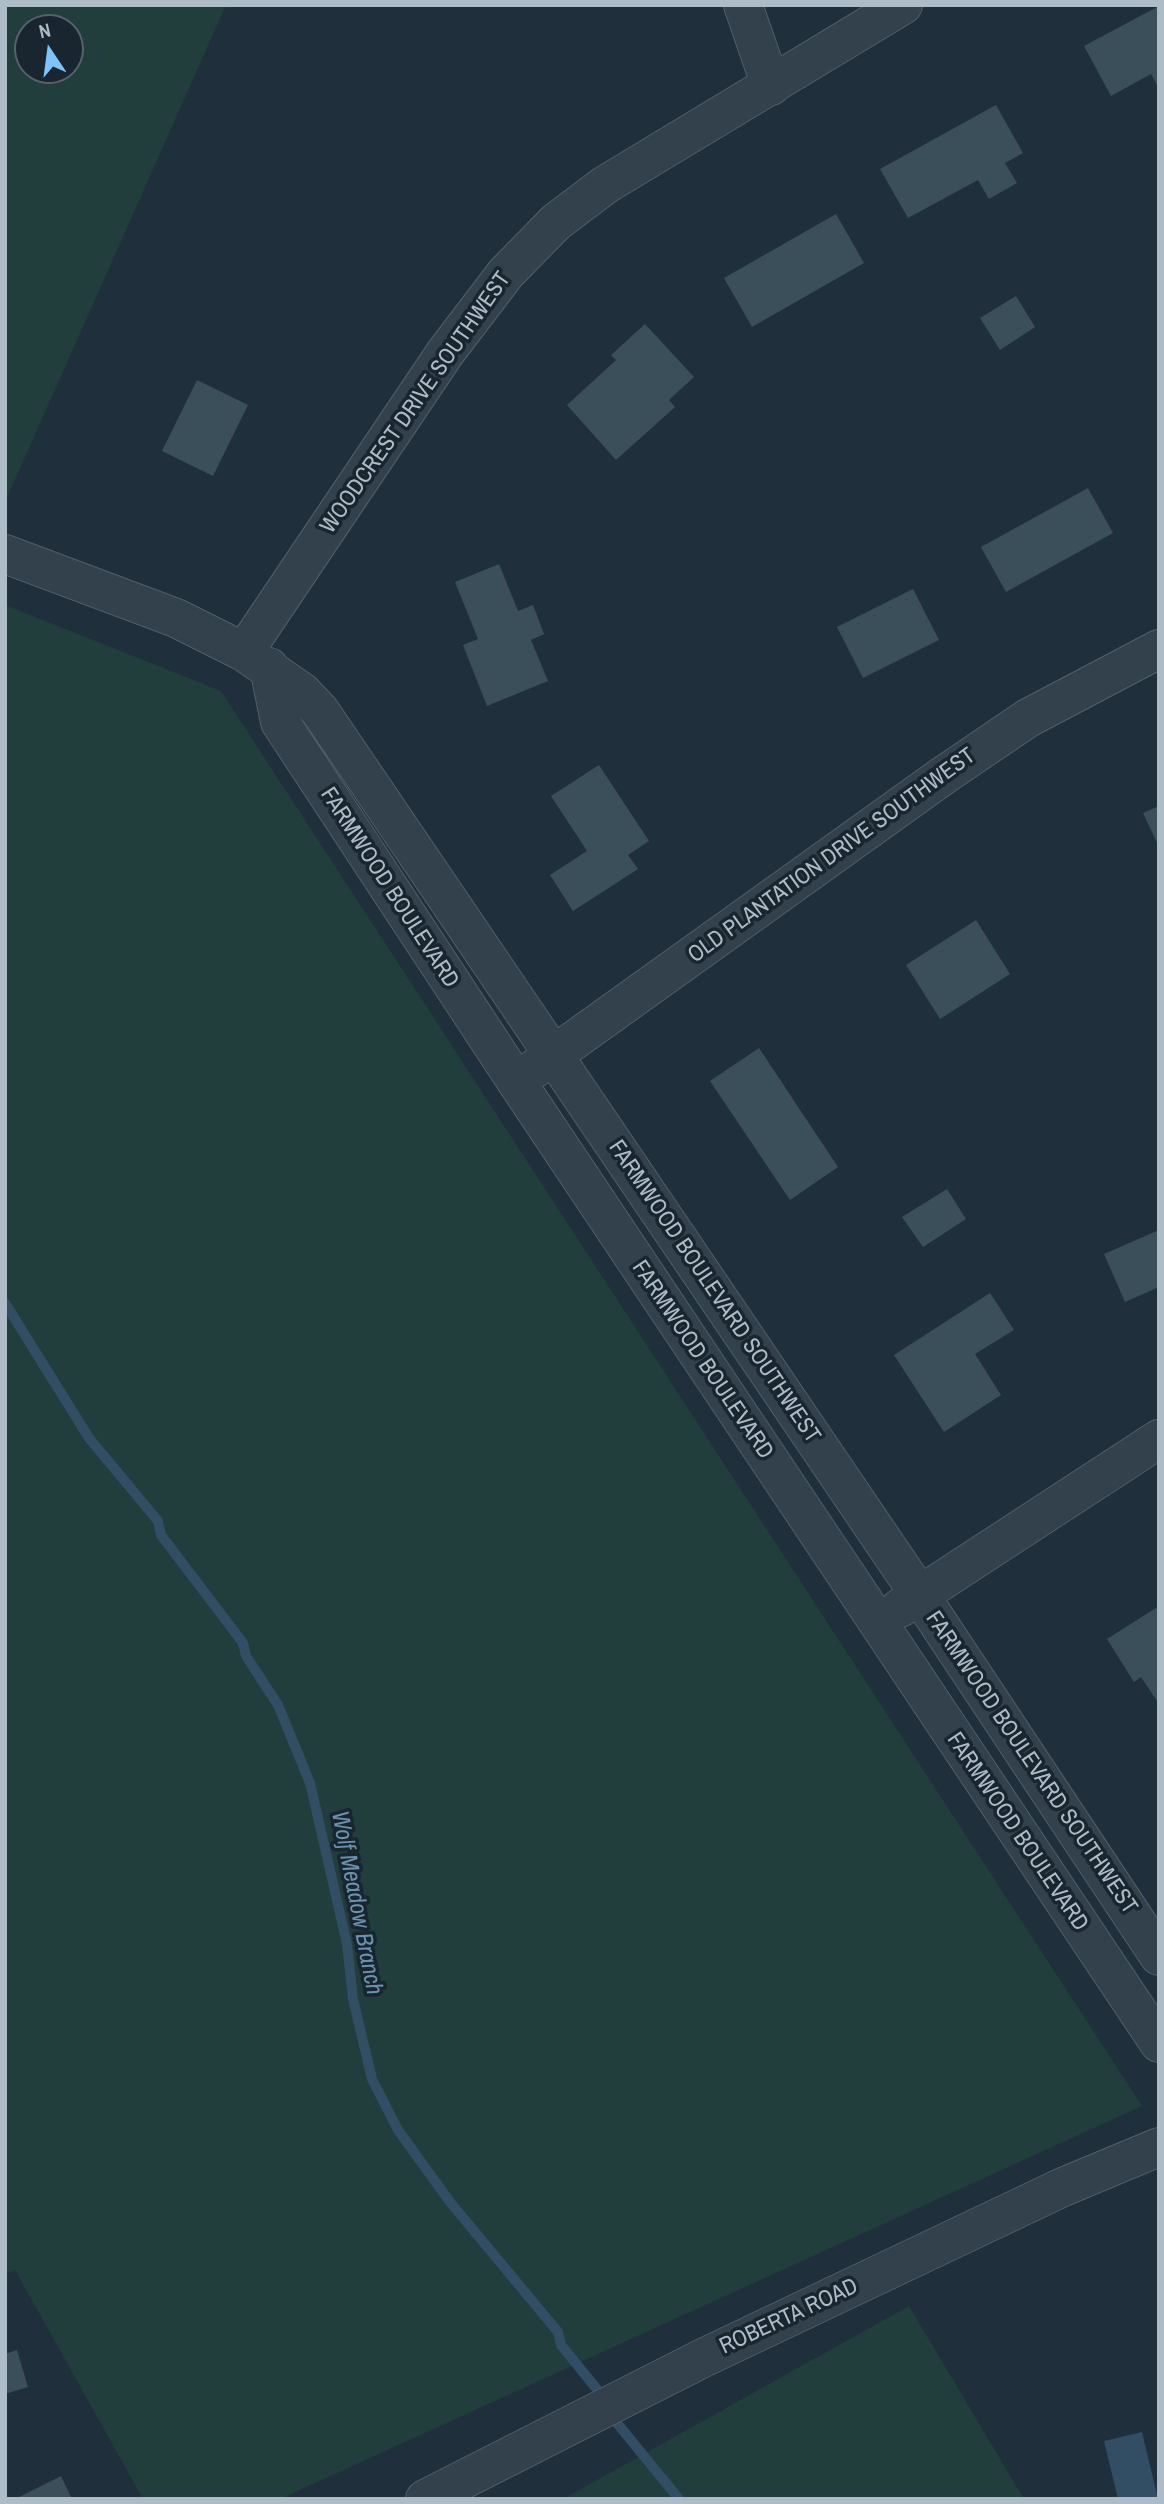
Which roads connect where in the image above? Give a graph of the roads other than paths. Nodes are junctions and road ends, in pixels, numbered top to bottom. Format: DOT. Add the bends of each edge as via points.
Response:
graph roads {
  1 [pos="743,5"];
  2 [pos="903,5"];
  3 [pos="771,86"];
  4 [pos="5,554"];
  5 [pos="1159,649"];
  6 [pos="257,659"];
  7 [pos="554,1056"];
  8 [pos="516,1081"];
  9 [pos="1159,1439"];
  10 [pos="919,1594"];
  11 [pos="878,1624"];
  12 [pos="1159,1956"];
  13 [pos="1159,2043"];
  14 [pos="1159,2147"];
  15 [pos="425,2499"];
  1 -- 3 [label="street"];
  2 -- 3 [label="street, WOODCREST DRIVE SOUTHWEST"];
  3 -- 6 [label="street, WOODCREST DRIVE SOUTHWEST" via="605,186 556,222 506,273 438,365"];
  4 -- 6 [label="street, FARMWOOD BOULEVARD SOUTHWEST" via="176,618"];
  5 -- 7 [label="street, OLD PLANTATION DRIVE SOUTHWEST" via="1028,718"];
  6 -- 7 [label="street, FARMWOOD BOULEVARD SOUTHWEST" via="303,692 320,711"];
  6 -- 8 [label="street, FARMWOOD BOULEVARD" via="280,722"];
  7 -- 8 [label="street, OLD PLANTATION DRIVE SOUTHWEST"];
  7 -- 10 [label="street, FARMWOOD BOULEVARD SOUTHWEST"];
  8 -- 11 [label="street, FARMWOOD BOULEVARD"];
  9 -- 10 [label="street"];
  10 -- 11 [label="street"];
  10 -- 12 [label="street, FARMWOOD BOULEVARD SOUTHWEST"];
  11 -- 13 [label="street, FARMWOOD BOULEVARD"];
  14 -- 15 [label="street, ROBERTA ROAD" via="1063,2187 705,2357"];
}
